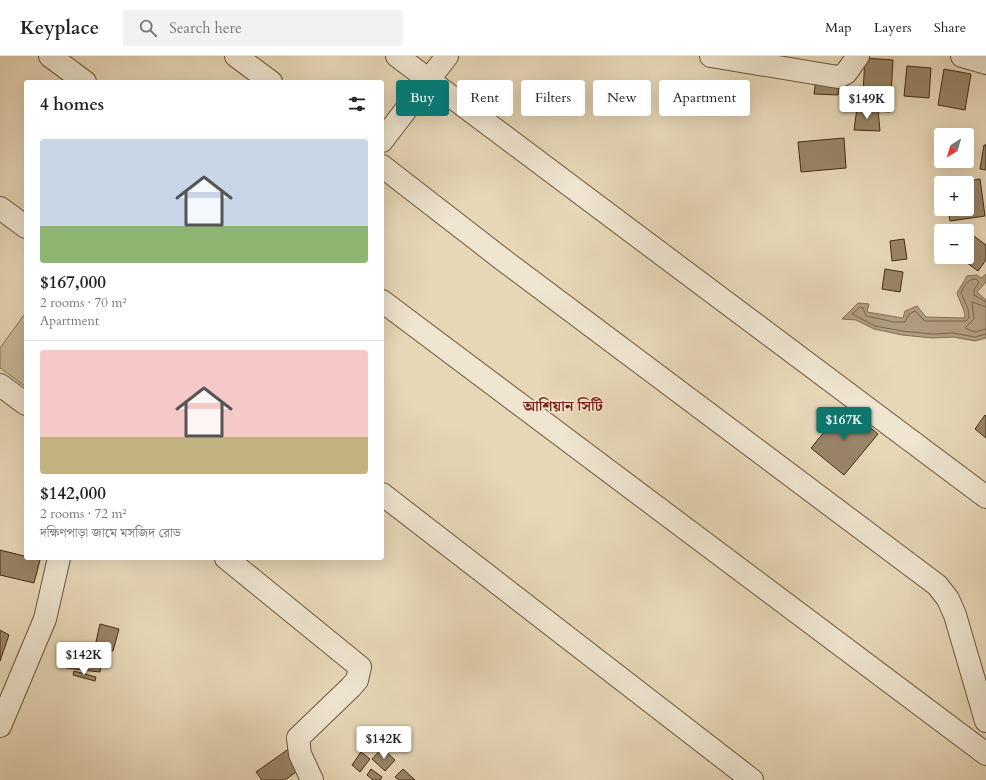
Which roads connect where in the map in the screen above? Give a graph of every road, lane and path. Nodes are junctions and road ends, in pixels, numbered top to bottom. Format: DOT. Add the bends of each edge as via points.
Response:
graph roads {
  1 [pos="50,56"];
  2 [pos="236,56"];
  3 [pos="397,56"];
  4 [pos="447,56"];
  5 [pos="712,56"];
  6 [pos="858,56"];
  7 [pos="962,56"];
  8 [pos="986,63"];
  9 [pos="428,79"];
  10 [pos="82,80"];
  11 [pos="268,80"];
  12 [pos="384,138"];
  13 [pos="384,168"];
  14 [pos="0,208"];
  15 [pos="24,226"];
  16 [pos="384,302"];
  17 [pos="0,385"];
  18 [pos="24,403"];
  19 [pos="384,496"];
  20 [pos="986,497"];
  21 [pos="59,560"];
  22 [pos="228,560"];
  23 [pos="986,720"];
  24 [pos="1,724"];
  25 [pos="986,754"];
  26 [pos="312,780"];
  27 [pos="752,780"];
  1 -- 10 [label="street"];
  2 -- 11 [label="street"];
  3 -- 9 [label="street"];
  4 -- 9 [label="street"];
  5 -- 6 [label="street" via="838,77 846,73"];
  7 -- 8 [label="street"];
  9 -- 12 [label="street"];
  9 -- 20 [label="street"];
  13 -- 23 [label="street" via="937,585 948,599 955,615"];
  14 -- 15 [label="street"];
  16 -- 25 [label="street"];
  17 -- 18 [label="street"];
  19 -- 27 [label="street"];
  21 -- 24 [label="street" via="45,619"];
  22 -- 26 [label="street" via="360,667 354,684 298,738 300,754"];
}
